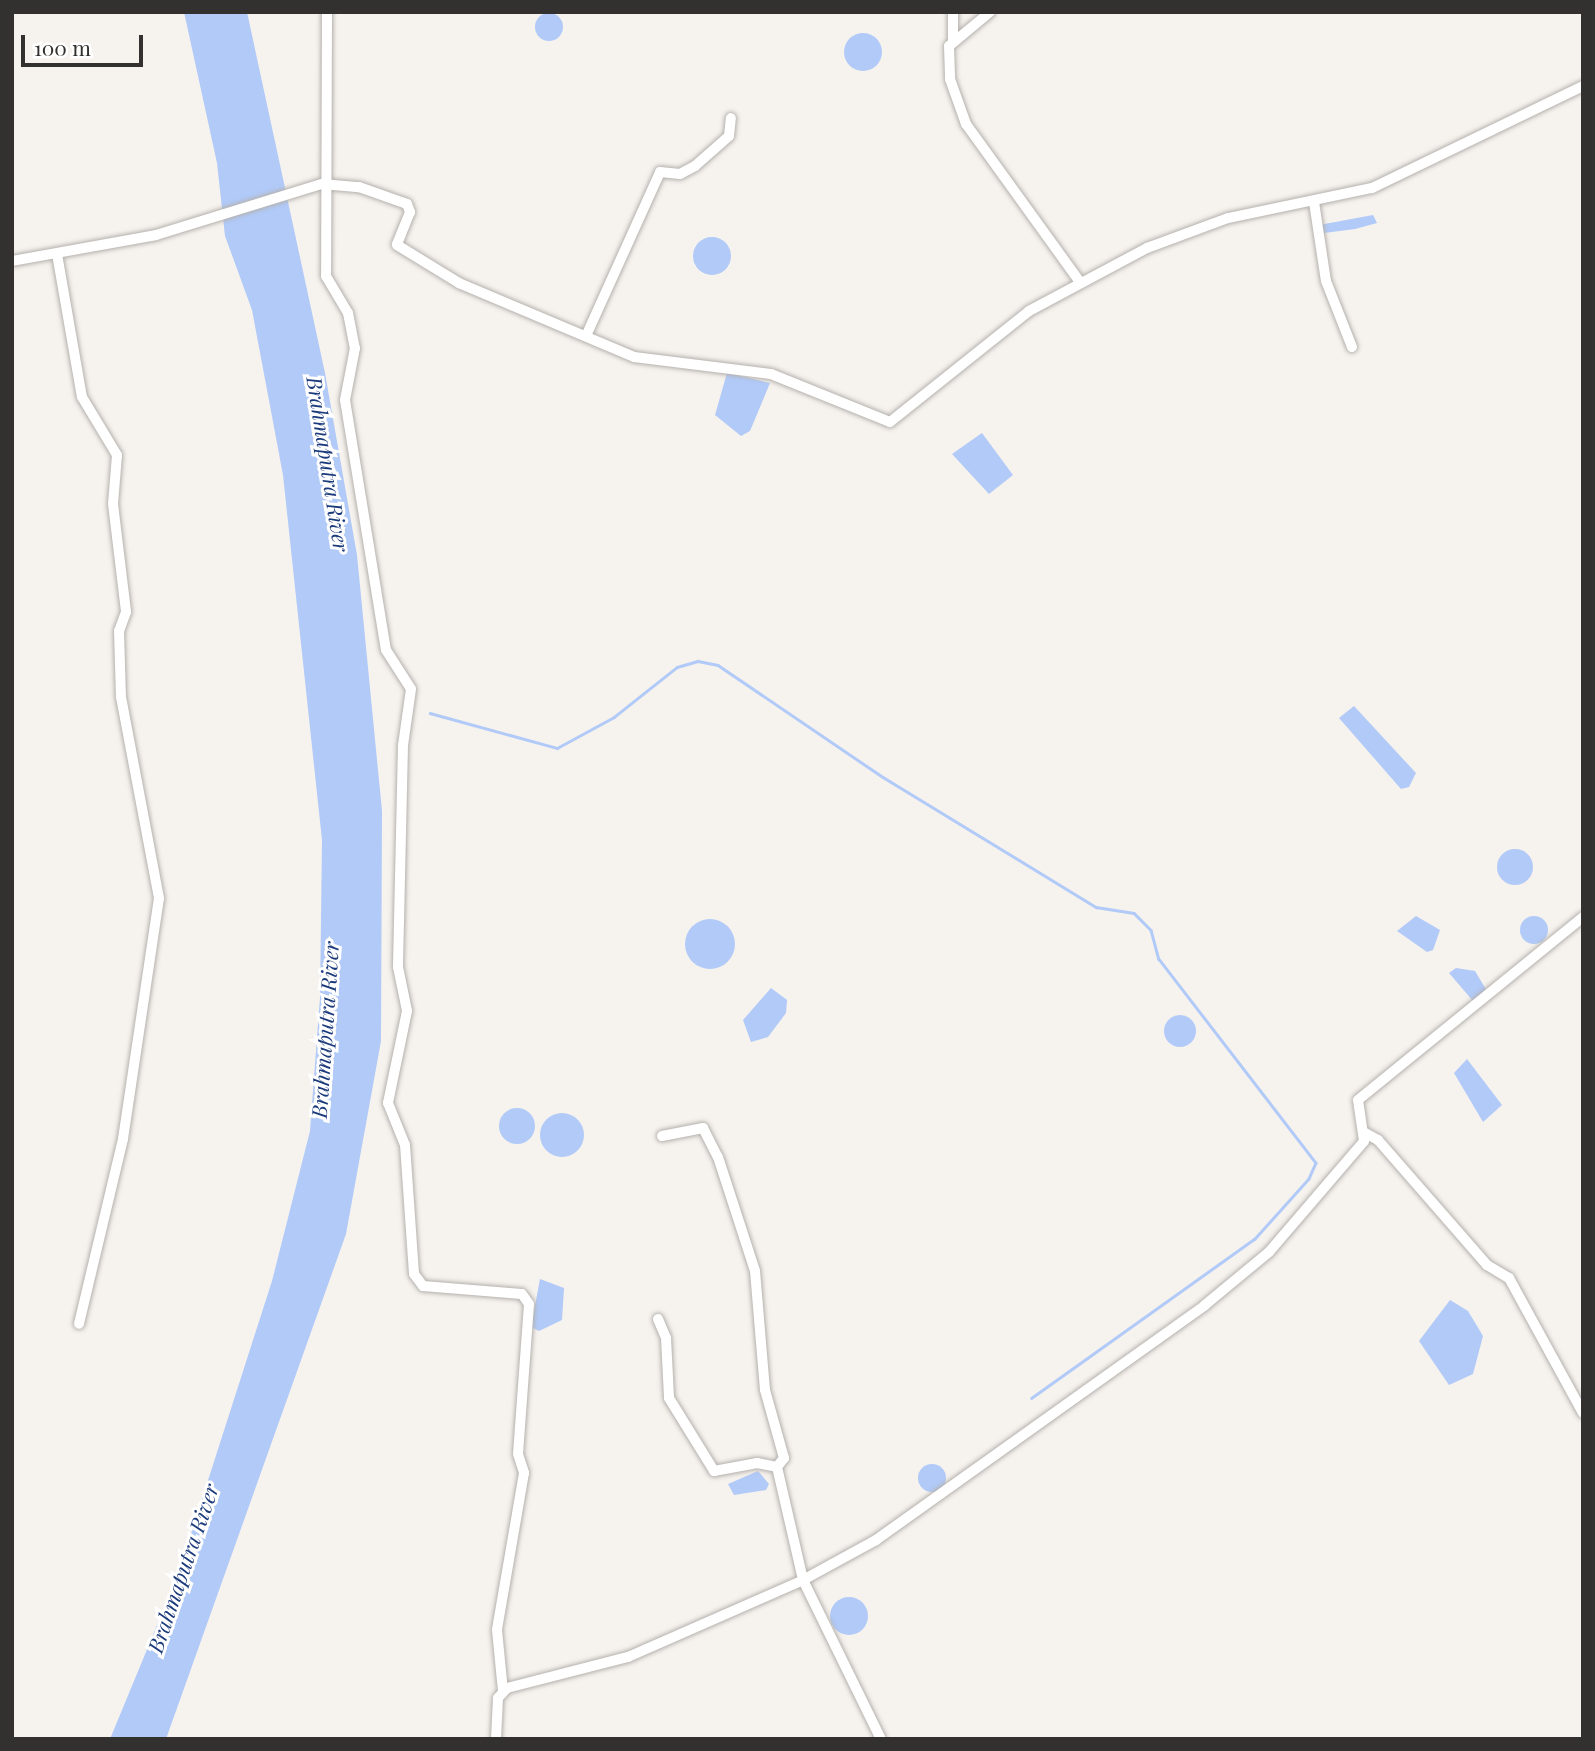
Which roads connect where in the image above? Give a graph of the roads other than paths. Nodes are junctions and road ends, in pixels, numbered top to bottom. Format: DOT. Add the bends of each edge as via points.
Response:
graph roads {
  1 [pos="327,12"];
  2 [pos="953,12"];
  3 [pos="990,12"];
  4 [pos="953,41"];
  5 [pos="1583,86"];
  6 [pos="731,118"];
  7 [pos="325,185"];
  8 [pos="1314,202"];
  9 [pos="57,254"];
  10 [pos="12,261"];
  11 [pos="1080,282"];
  12 [pos="586,336"];
  13 [pos="1352,347"];
  14 [pos="1583,917"];
  15 [pos="1365,1133"];
  16 [pos="662,1136"];
  17 [pos="658,1319"];
  18 [pos="79,1324"];
  19 [pos="1583,1413"];
  20 [pos="777,1467"];
  21 [pos="803,1580"];
  22 [pos="503,1691"];
  23 [pos="496,1739"];
  24 [pos="881,1739"];
  1 -- 7 [label="street"];
  2 -- 4 [label="street"];
  3 -- 4 [label="street"];
  4 -- 11 [label="street" via="946,59 963,118"];
  5 -- 8 [label="street" via="1372,187"];
  6 -- 12 [label="street" via="729,136 695,166 673,175 660,172"];
  7 -- 9 [label="street" via="187,226"];
  7 -- 12 [label="street" via="359,187 407,204 399,248 440,275"];
  7 -- 22 [label="street" via="326,276 348,313 355,348 345,400 386,650 411,689 402,766 398,967 407,1011 388,1103 405,1145 414,1274 423,1286 522,1294 529,1304 518,1454 524,1473 497,1630"];
  8 -- 11 [label="street" via="1193,228"];
  8 -- 13 [label="street" via="1326,281"];
  9 -- 10 [label="street"];
  9 -- 18 [label="street" via="82,397 117,455 113,504 126,612 119,631 121,697 135,753 144,843 159,898 123,1139"];
  11 -- 12 [label="street" via="1029,311 890,422 771,374 634,356"];
  14 -- 15 [label="street" via="1358,1100"];
  15 -- 19 [label="street" via="1487,1265 1509,1278"];
  15 -- 21 [label="street" via="1310,1205 1231,1284 876,1540"];
  16 -- 20 [label="street" via="707,1131 739,1216 756,1278 765,1390 782,1445"];
  17 -- 20 [label="street" via="666,1338 669,1398 714,1471 757,1463"];
  20 -- 21 [label="street"];
  21 -- 22 [label="street" via="628,1657"];
  21 -- 24 [label="street"];
  22 -- 23 [label="street"];
}
